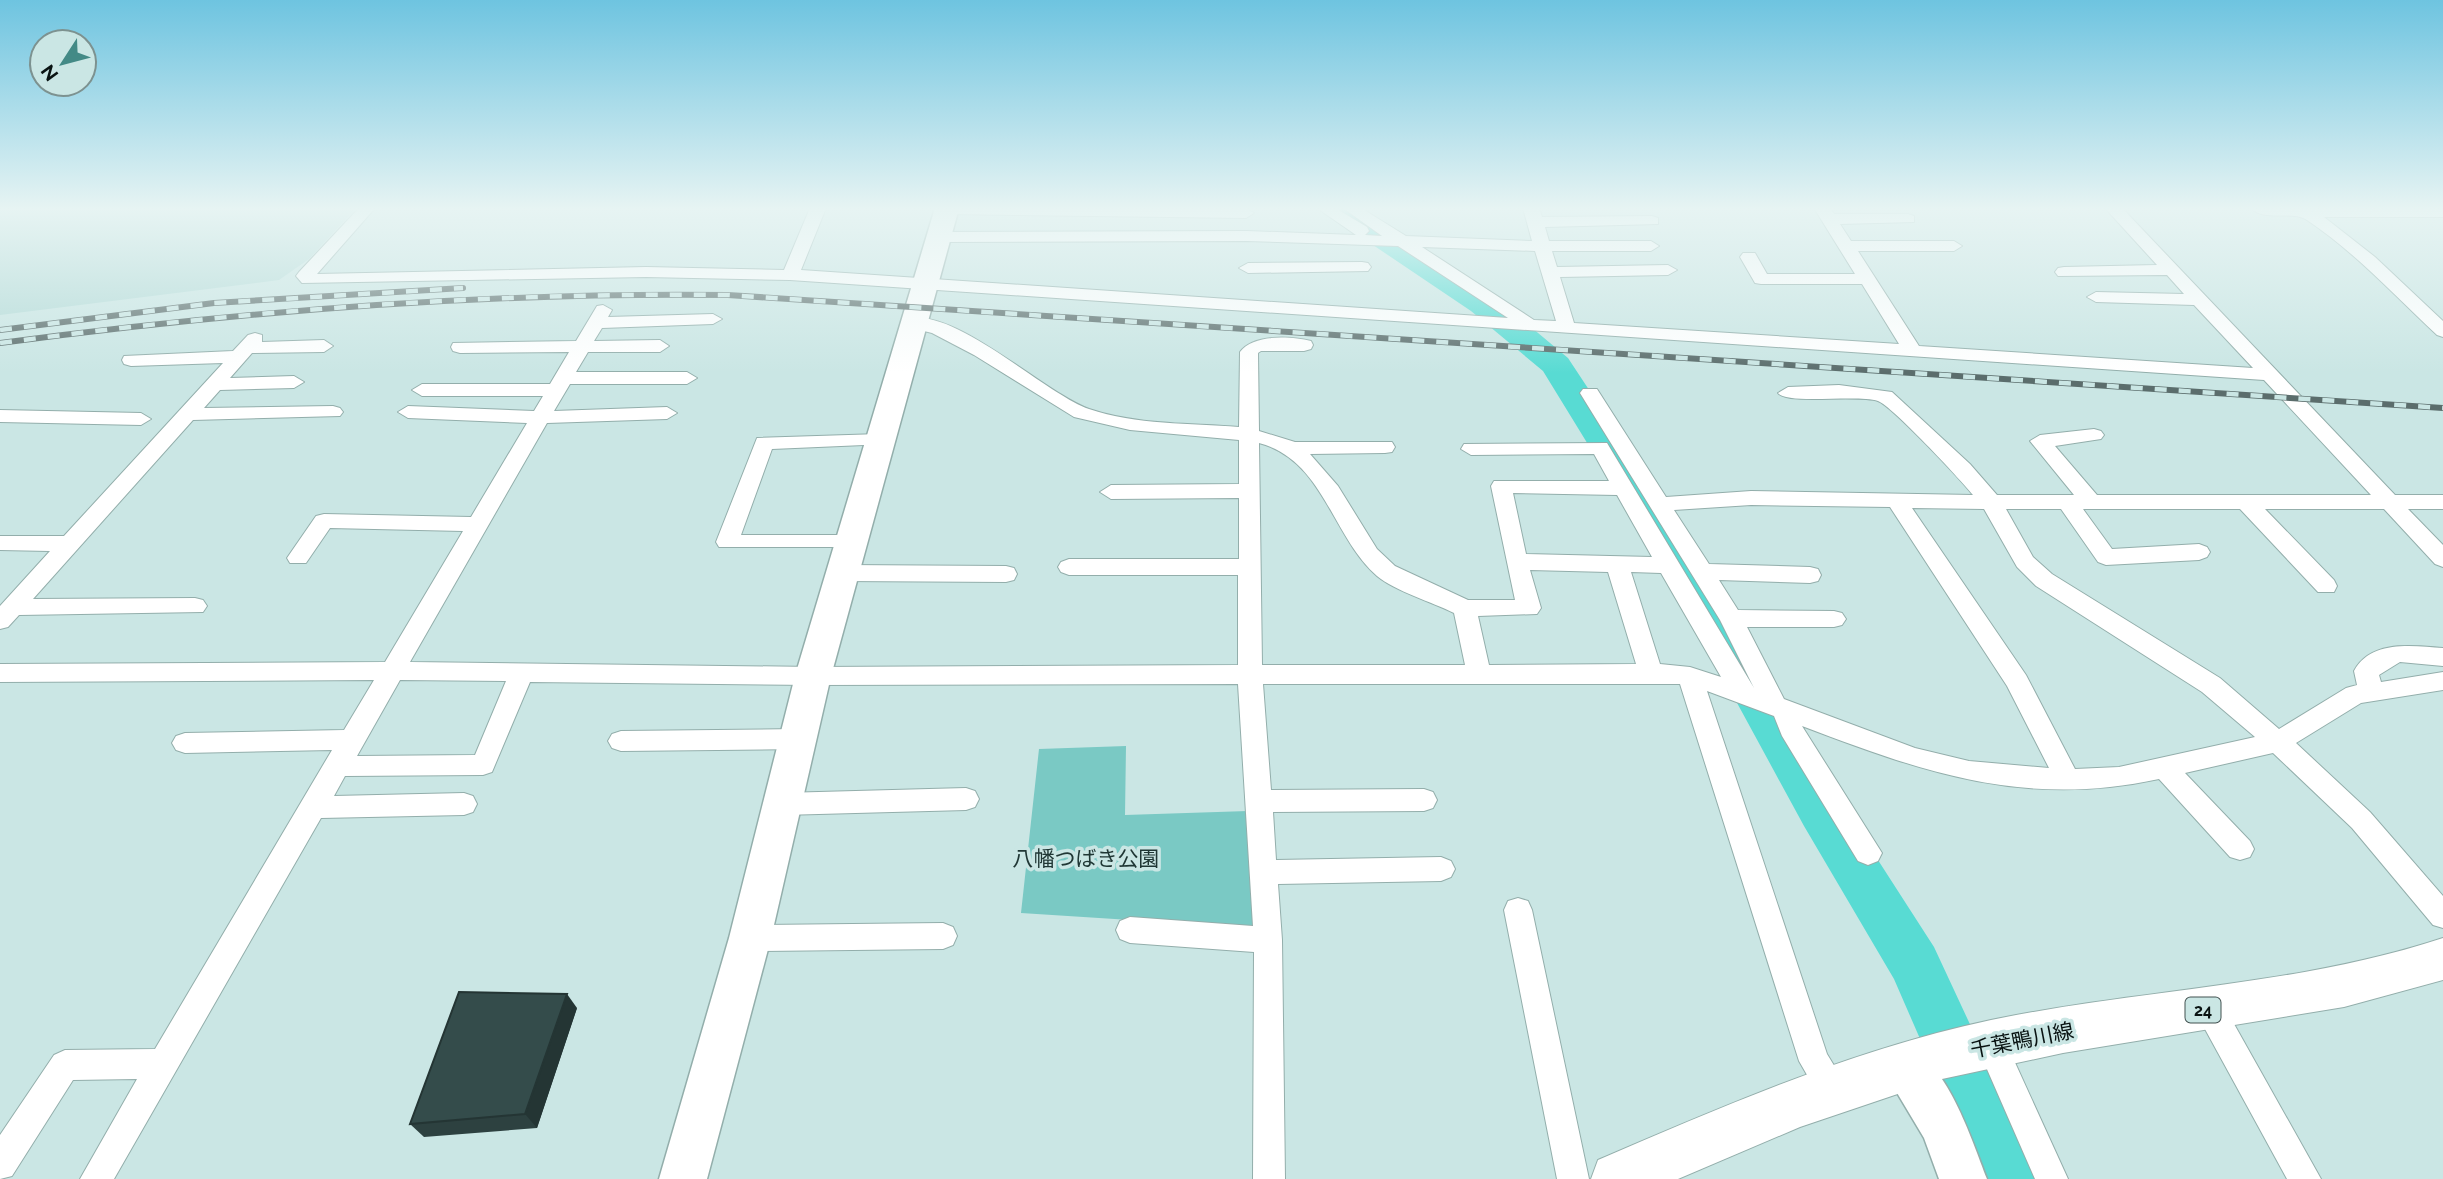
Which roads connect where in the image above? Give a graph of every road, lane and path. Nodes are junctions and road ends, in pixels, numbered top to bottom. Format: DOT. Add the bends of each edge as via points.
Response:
graph roads {
  1 [pos="317,263"];
  2 [pos="795,263"];
  3 [pos="931,263"];
  4 [pos="1248,263"];
  5 [pos="1410,263"];
  6 [pos="1437,263"];
  7 [pos="1548,263"];
  8 [pos="1752,263"];
  9 [pos="1857,263"];
  10 [pos="2164,263"];
  11 [pos="2371,263"];
  12 [pos="1362,267"];
  13 [pos="1668,270"];
  14 [pos="2171,270"];
  15 [pos="1550,272"];
  16 [pos="2064,272"];
  17 [pos="790,275"];
  18 [pos="1867,279"];
  19 [pos="924,285"];
  20 [pos="1249,287"];
  21 [pos="2096,297"];
  22 [pos="2198,300"];
  23 [pos="713,319"];
  24 [pos="1502,322"];
  25 [pos="914,323"];
  26 [pos="1531,325"];
  27 [pos="1567,329"];
  28 [pos="2443,331"];
  29 [pos="1304,345"];
  30 [pos="324,346"];
  31 [pos="660,346"];
  32 [pos="460,347"];
  33 [pos="246,348"];
  34 [pos="583,348"];
  35 [pos="1912,350"];
  36 [pos="131,359"];
  37 [pos="2268,375"];
  38 [pos="687,378"];
  39 [pos="294,382"];
  40 [pos="214,384"];
  41 [pos="562,384"];
  42 [pos="422,390"];
  43 [pos="1590,393"];
  44 [pos="1788,393"];
  45 [pos="333,412"];
  46 [pos="408,412"];
  47 [pos="667,413"];
  48 [pos="187,414"];
  49 [pos="0,416"];
  50 [pos="543,417"];
  51 [pos="141,419"];
  52 [pos="1248,434"];
  53 [pos="2094,435"];
  54 [pos="880,440"];
  55 [pos="1385,447"];
  56 [pos="1290,448"];
  57 [pos="1471,449"];
  58 [pos="1623,488"];
  59 [pos="1249,491"];
  60 [pos="1111,492"];
  61 [pos="1895,499"];
  62 [pos="1991,502"];
  63 [pos="2067,502"];
  64 [pos="2091,502"];
  65 [pos="2246,502"];
  66 [pos="2391,502"];
  67 [pos="2443,502"];
  68 [pos="1662,504"];
  69 [pos="480,524"];
  70 [pos="0,543"];
  71 [pos="69,544"];
  72 [pos="2199,552"];
  73 [pos="298,558"];
  74 [pos="847,558"];
  75 [pos="2443,559"];
  76 [pos="1517,562"];
  77 [pos="1617,563"];
  78 [pos="1668,565"];
  79 [pos="1069,567"];
  80 [pos="1249,567"];
  81 [pos="1703,572"];
  82 [pos="1006,574"];
  83 [pos="1810,575"];
  84 [pos="2326,586"];
  85 [pos="195,606"];
  86 [pos="1465,608"];
  87 [pos="6,614"];
  88 [pos="1731,618"];
  89 [pos="1834,619"];
  90 [pos="2443,657"];
  91 [pos="394,671"];
  92 [pos="1479,672"];
  93 [pos="0,673"];
  94 [pos="522,673"];
  95 [pos="1651,673"];
  96 [pos="1251,674"];
  97 [pos="813,676"];
  98 [pos="1690,676"];
  99 [pos="2443,681"];
  100 [pos="2371,692"];
  101 [pos="1746,695"];
  102 [pos="1780,709"];
  103 [pos="798,738"];
  104 [pos="354,740"];
  105 [pos="621,741"];
  106 [pos="2278,742"];
  107 [pos="185,743"];
  108 [pos="339,765"];
  109 [pos="2164,767"];
  110 [pos="2068,780"];
  111 [pos="967,799"];
  112 [pos="1424,800"];
  113 [pos="1259,801"];
  114 [pos="464,804"];
  115 [pos="782,804"];
  116 [pos="315,807"];
  117 [pos="2240,849"];
  118 [pos="1868,853"];
  119 [pos="1441,869"];
  120 [pos="1263,872"];
  121 [pos="1518,911"];
  122 [pos="2443,916"];
  123 [pos="1130,930"];
  124 [pos="943,936"];
  125 [pos="750,939"];
  126 [pos="1268,940"];
  127 [pos="2438,967"];
  128 [pos="2209,1009"];
  129 [pos="1955,1053"];
  130 [pos="164,1064"];
  131 [pos="1833,1090"];
  132 [pos="0,1164"];
  133 [pos="96,1179"];
  134 [pos="683,1179"];
  135 [pos="1269,1179"];
  136 [pos="1573,1179"];
  137 [pos="1617,1179"];
  138 [pos="1963,1179"];
  139 [pos="2052,1179"];
  140 [pos="2305,1179"];
  1 -- 17 [label="street" via="305,276 308,279 646,272"];
  2 -- 17 [label="street"];
  3 -- 19 [label="street"];
  4 -- 20 [label="street"];
  5 -- 24 [label="street"];
  6 -- 26 [label="street"];
  7 -- 15 [label="street"];
  8 -- 18 [label="street" via="1761,279"];
  9 -- 18 [label="street"];
  10 -- 14 [label="street"];
  11 -- 28 [label="street"];
  12 -- 20 [label="street"];
  13 -- 15 [label="street"];
  14 -- 16 [label="street"];
  14 -- 22 [label="street"];
  15 -- 27 [label="street"];
  17 -- 19 [label="street"];
  18 -- 35 [label="street"];
  19 -- 20 [label="street"];
  19 -- 25 [label="street"];
  20 -- 24 [label="street"];
  21 -- 22 [label="street"];
  22 -- 37 [label="street"];
  23 -- 34 [label="street" via="599,316"];
  24 -- 26 [label="street"];
  25 -- 52 [label="street" via="938,329 981,351 1081,413 1130,424"];
  25 -- 54 [label="street"];
  26 -- 27 [label="street"];
  27 -- 35 [label="street"];
  29 -- 52 [label="street" via="1256,345 1250,352"];
  30 -- 33 [label="street"];
  31 -- 34 [label="street"];
  32 -- 34 [label="street"];
  33 -- 36 [label="street"];
  33 -- 40 [label="street"];
  34 -- 41 [label="street"];
  35 -- 37 [label="street"];
  37 -- 66 [label="street"];
  38 -- 41 [label="street"];
  39 -- 40 [label="street"];
  40 -- 48 [label="street"];
  41 -- 42 [label="street"];
  41 -- 50 [label="street"];
  43 -- 68 [label="street"];
  44 -- 62 [label="street" via="1839,391 1885,396 1963,469"];
  45 -- 48 [label="street"];
  46 -- 50 [label="street"];
  47 -- 50 [label="street"];
  48 -- 71 [label="street"];
  49 -- 51 [label="street"];
  50 -- 69 [label="street"];
  52 -- 56 [label="street"];
  52 -- 59 [label="street"];
  53 -- 64 [label="street" via="2040,441"];
  54 -- 74 [label="street"];
  54 -- 74 [label="street" via="764,443 727,542"];
  55 -- 56 [label="street"];
  56 -- 86 [label="street" via="1331,491 1369,554 1387,572"];
  57 -- 58 [label="street" via="1600,448"];
  58 -- 76 [label="street" via="1501,486"];
  58 -- 78 [label="street"];
  59 -- 60 [label="street"];
  59 -- 80 [label="street"];
  61 -- 62 [label="street"];
  61 -- 68 [label="street" via="1751,498"];
  61 -- 110 [label="street" via="2017,681"];
  62 -- 63 [label="street"];
  62 -- 106 [label="street" via="2025,562 2044,580 2211,685"];
  63 -- 64 [label="street"];
  63 -- 72 [label="street" via="2106,556"];
  64 -- 65 [label="street"];
  65 -- 66 [label="street"];
  65 -- 84 [label="street"];
  66 -- 67 [label="street"];
  66 -- 75 [label="street"];
  68 -- 81 [label="street"];
  69 -- 73 [label="street" via="324,521"];
  69 -- 91 [label="street"];
  70 -- 71 [label="street"];
  71 -- 87 [label="street"];
  74 -- 82 [label="street"];
  74 -- 97 [label="street"];
  76 -- 77 [label="street"];
  76 -- 86 [label="street" via="1529,608"];
  77 -- 78 [label="street"];
  77 -- 95 [label="street"];
  78 -- 101 [label="street"];
  79 -- 80 [label="street"];
  80 -- 96 [label="street"];
  81 -- 83 [label="street"];
  81 -- 88 [label="street"];
  85 -- 87 [label="street"];
  86 -- 92 [label="street"];
  88 -- 89 [label="street"];
  88 -- 102 [label="street"];
  90 -- 100 [label="street" via="2396,653 2366,671"];
  91 -- 93 [label="street"];
  91 -- 94 [label="street"];
  91 -- 104 [label="street"];
  92 -- 95 [label="street"];
  92 -- 96 [label="street"];
  94 -- 97 [label="street"];
  94 -- 108 [label="street" via="483,765"];
  95 -- 98 [label="street"];
  96 -- 97 [label="street"];
  96 -- 113 [label="street"];
  97 -- 103 [label="street"];
  98 -- 101 [label="street"];
  98 -- 131 [label="street" via="1815,1061"];
  99 -- 100 [label="street"];
  100 -- 106 [label="street" via="2355,695"];
  101 -- 102 [label="street"];
  102 -- 110 [label="street" via="1912,757 1969,771"];
  102 -- 118 [label="street"];
  103 -- 105 [label="street"];
  103 -- 115 [label="street"];
  104 -- 107 [label="street"];
  104 -- 108 [label="street"];
  106 -- 109 [label="street"];
  106 -- 122 [label="street" via="2361,820"];
  108 -- 116 [label="street"];
  109 -- 110 [label="street" via="2119,777"];
  109 -- 117 [label="street"];
  111 -- 115 [label="street"];
  112 -- 113 [label="street"];
  113 -- 120 [label="street"];
  114 -- 116 [label="street"];
  115 -- 125 [label="street"];
  116 -- 130 [label="street"];
  119 -- 120 [label="street"];
  120 -- 126 [label="street"];
  121 -- 136 [label="street"];
  123 -- 126 [label="street"];
  124 -- 125 [label="street"];
  125 -- 134 [label="street"];
  126 -- 135 [label="street"];
  127 -- 128 [label="main road, 千葉鴨川線 / 24"];
  128 -- 129 [label="main road, 千葉鴨川線 / 24"];
  128 -- 140 [label="street"];
  129 -- 131 [label="main road, 千葉鴨川線 / 24"];
  129 -- 138 [label="street" via="1943,1125"];
  129 -- 139 [label="street"];
  130 -- 132 [label="street" via="65,1065"];
  130 -- 133 [label="street"];
  131 -- 137 [label="main road, 千葉鴨川線 / 24" via="1746,1122"];
}
